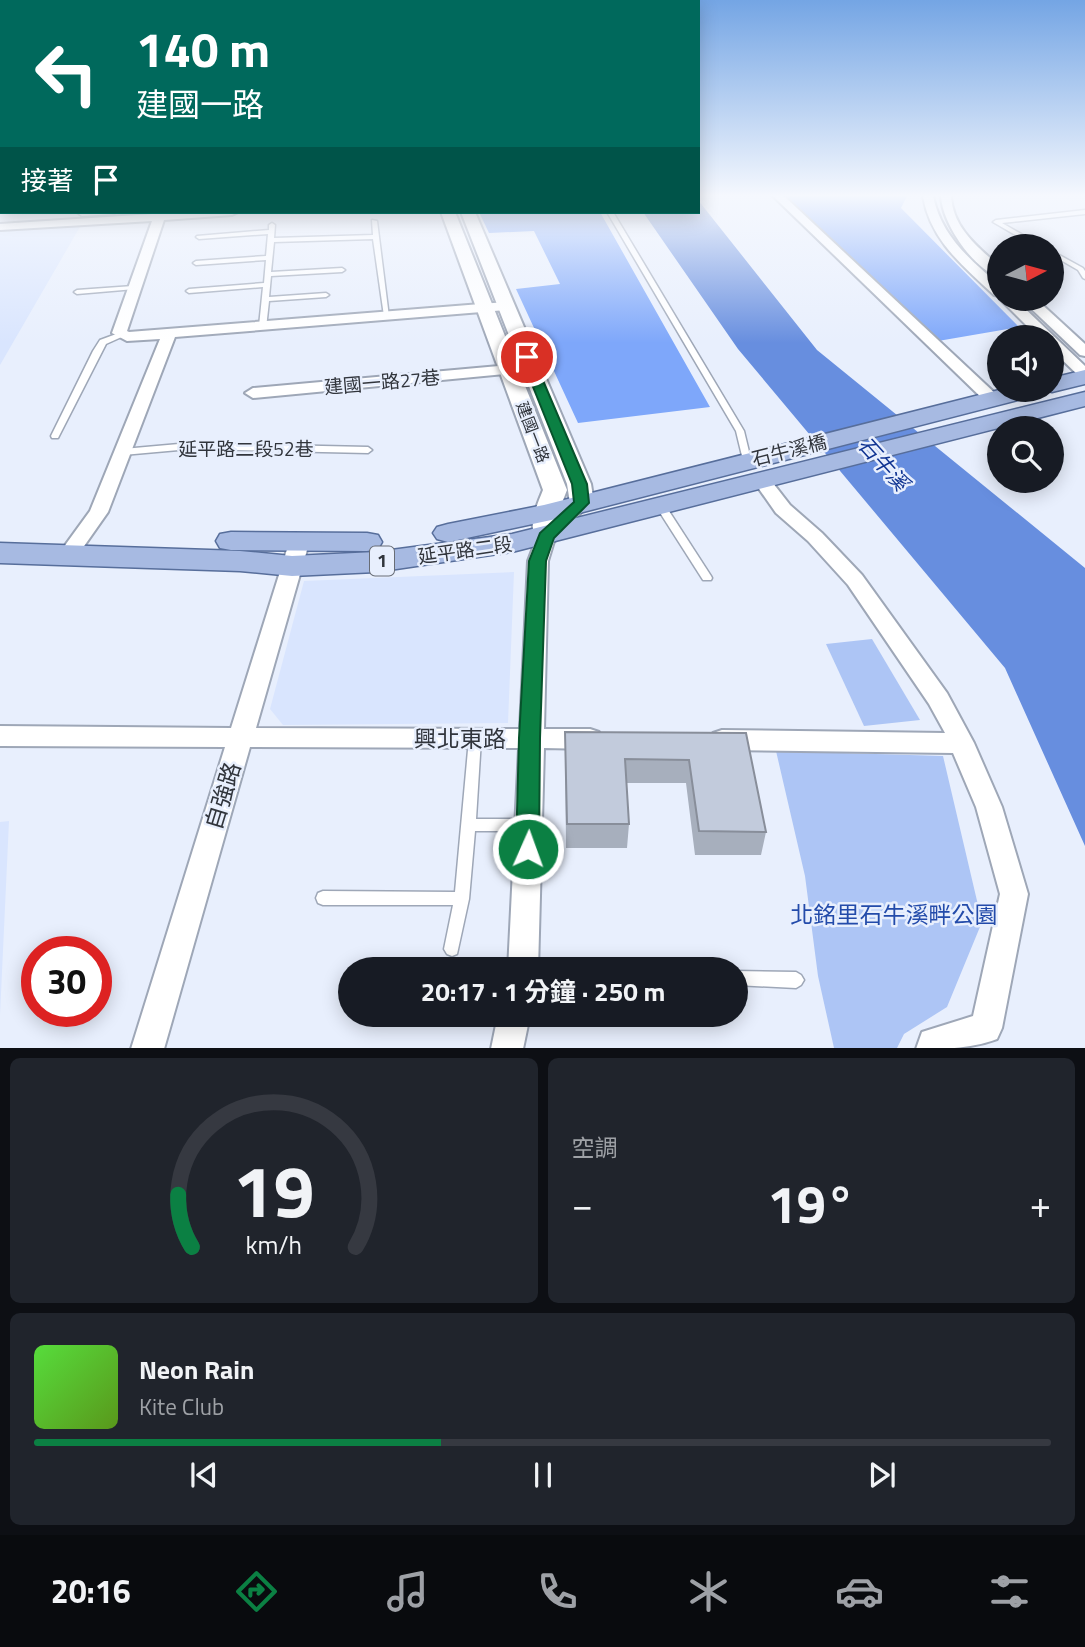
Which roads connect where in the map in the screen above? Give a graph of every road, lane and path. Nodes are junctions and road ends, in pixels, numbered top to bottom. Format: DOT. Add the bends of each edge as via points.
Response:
graph roads {
  1 [pos="149,245"];
  2 [pos="270,245"];
  3 [pos="377,245"];
  4 [pos="465,245"];
  5 [pos="478,245"];
  6 [pos="630,245"];
  7 [pos="826,245"];
  8 [pos="953,245"];
  9 [pos="969,245"];
  10 [pos="269,258"];
  11 [pos="1064,260"];
  12 [pos="987,262"];
  13 [pos="196,263"];
  14 [pos="342,270"];
  15 [pos="268,274"];
  16 [pos="1085,277"];
  17 [pos="987,280"];
  18 [pos="267,285"];
  19 [pos="133,288"];
  20 [pos="189,291"];
  21 [pos="77,292"];
  22 [pos="326,295"];
  23 [pos="266,299"];
  24 [pos="497,307"];
  25 [pos="1020,312"];
  26 [pos="1042,312"];
  27 [pos="387,316"];
  28 [pos="1034,325"];
  29 [pos="263,326"];
  30 [pos="169,334"];
  31 [pos="122,335"];
  32 [pos="1085,352"];
  33 [pos="1064,354"];
  34 [pos="510,370"];
  35 [pos="1085,376"];
  36 [pos="1064,382"];
  37 [pos="253,393"];
  38 [pos="1085,399"];
  39 [pos="1007,402"];
  40 [pos="991,411"];
  41 [pos="55,436"];
  42 [pos="368,450"];
  43 [pos="123,452"];
  44 [pos="750,472"];
  45 [pos="582,503"];
  46 [pos="662,508"];
  47 [pos="546,525"];
  48 [pos="0,533"];
  49 [pos="75,545"];
  50 [pos="0,553"];
  51 [pos="295,554"];
  52 [pos="708,578"];
  53 [pos="0,736"];
  54 [pos="240,738"];
  55 [pos="529,738"];
  56 [pos="475,739"];
  57 [pos="613,739"];
  58 [pos="697,740"];
  59 [pos="962,743"];
  60 [pos="469,825"];
  61 [pos="529,825"];
  62 [pos="323,898"];
  63 [pos="462,899"];
  64 [pos="453,949"];
  65 [pos="524,957"];
  66 [pos="748,978"];
  67 [pos="796,980"];
  68 [pos="511,1027"];
  69 [pos="147,1048"];
  70 [pos="507,1048"];
  71 [pos="932,1048"];
  1 -- 19 [label="street"];
  2 -- 10 [label="lane"];
  3 -- 27 [label="lane"];
  4 -- 24 [label="street, 建國一路"];
  5 -- 24 [label="street, 建國一路"];
  6 -- 44 [label="lane" via="740,431"];
  7 -- 40 [label="street"];
  8 -- 17 [label="street"];
  9 -- 12 [label="street"];
  10 -- 13 [label="lane"];
  10 -- 15 [label="lane"];
  11 -- 16 [label="lane" via="1081,269"];
  14 -- 15 [label="lane"];
  15 -- 18 [label="lane"];
  18 -- 20 [label="lane"];
  18 -- 23 [label="lane"];
  19 -- 21 [label="lane"];
  19 -- 31 [label="street"];
  22 -- 23 [label="lane"];
  23 -- 29 [label="lane"];
  24 -- 27 [label="street"];
  24 -- 34 [label="street, 建國一路"];
  24 -- 45 [label="street, 建國一路" via="579,484"];
  25 -- 28 [label="street"];
  26 -- 32 [label="street"];
  27 -- 29 [label="street"];
  29 -- 30 [label="street"];
  30 -- 31 [label="street"];
  30 -- 43 [label="street"];
  31 -- 41 [label="lane" via="103,342 97,351"];
  33 -- 35 [label="street"];
  34 -- 37 [label="street, 建國一路27巷"];
  34 -- 47 [label="street, 建國一路" via="555,491"];
  35 -- 36 [label="main road"];
  38 -- 40 [label="main road, 1"];
  39 -- 40 [label="main road, 1"];
  40 -- 44 [label="main road, 石牛溪橋 / 1"];
  40 -- 44 [label="main road, 石牛溪橋 / 1" via="966,405"];
  42 -- 43 [label="lane, 延平路二段52巷" via="190,446"];
  43 -- 49 [label="street" via="99,512"];
  44 -- 45 [label="main road, 延平路二段 / 1"];
  44 -- 46 [label="main road, 延平路二段 / 1"];
  44 -- 59 [label="street" via="855,580 939,699"];
  45 -- 47 [label="main road, 延平路二段 / 1"];
  46 -- 47 [label="main road, 延平路二段 / 1"];
  46 -- 52 [label="lane"];
  47 -- 51 [label="main road, 延平路二段 / 1" via="376,562"];
  47 -- 55 [label="street" via="538,561"];
  48 -- 49 [label="main road, 延平路二段 / 1"];
  49 -- 50 [label="main road, 延平路二段 / 1"];
  49 -- 51 [label="main road, 延平路二段 / 1" via="240,561"];
  51 -- 54 [label="street, 自強路"];
  53 -- 54 [label="street, 興北東路"];
  54 -- 56 [label="street, 興北東路"];
  54 -- 69 [label="street, 自強路"];
  55 -- 56 [label="street, 興北東路"];
  55 -- 57 [label="street, 興北東路"];
  55 -- 61 [label="street"];
  56 -- 60 [label="lane"];
  58 -- 59 [label="street"];
  59 -- 71 [label="street" via="989,807 1014,894 986,1028"];
  60 -- 61 [label="lane"];
  60 -- 63 [label="lane"];
  61 -- 65 [label="street"];
  62 -- 63 [label="lane"];
  63 -- 64 [label="lane"];
  66 -- 67 [label="lane"];
  68 -- 70 [label="street"];
}
